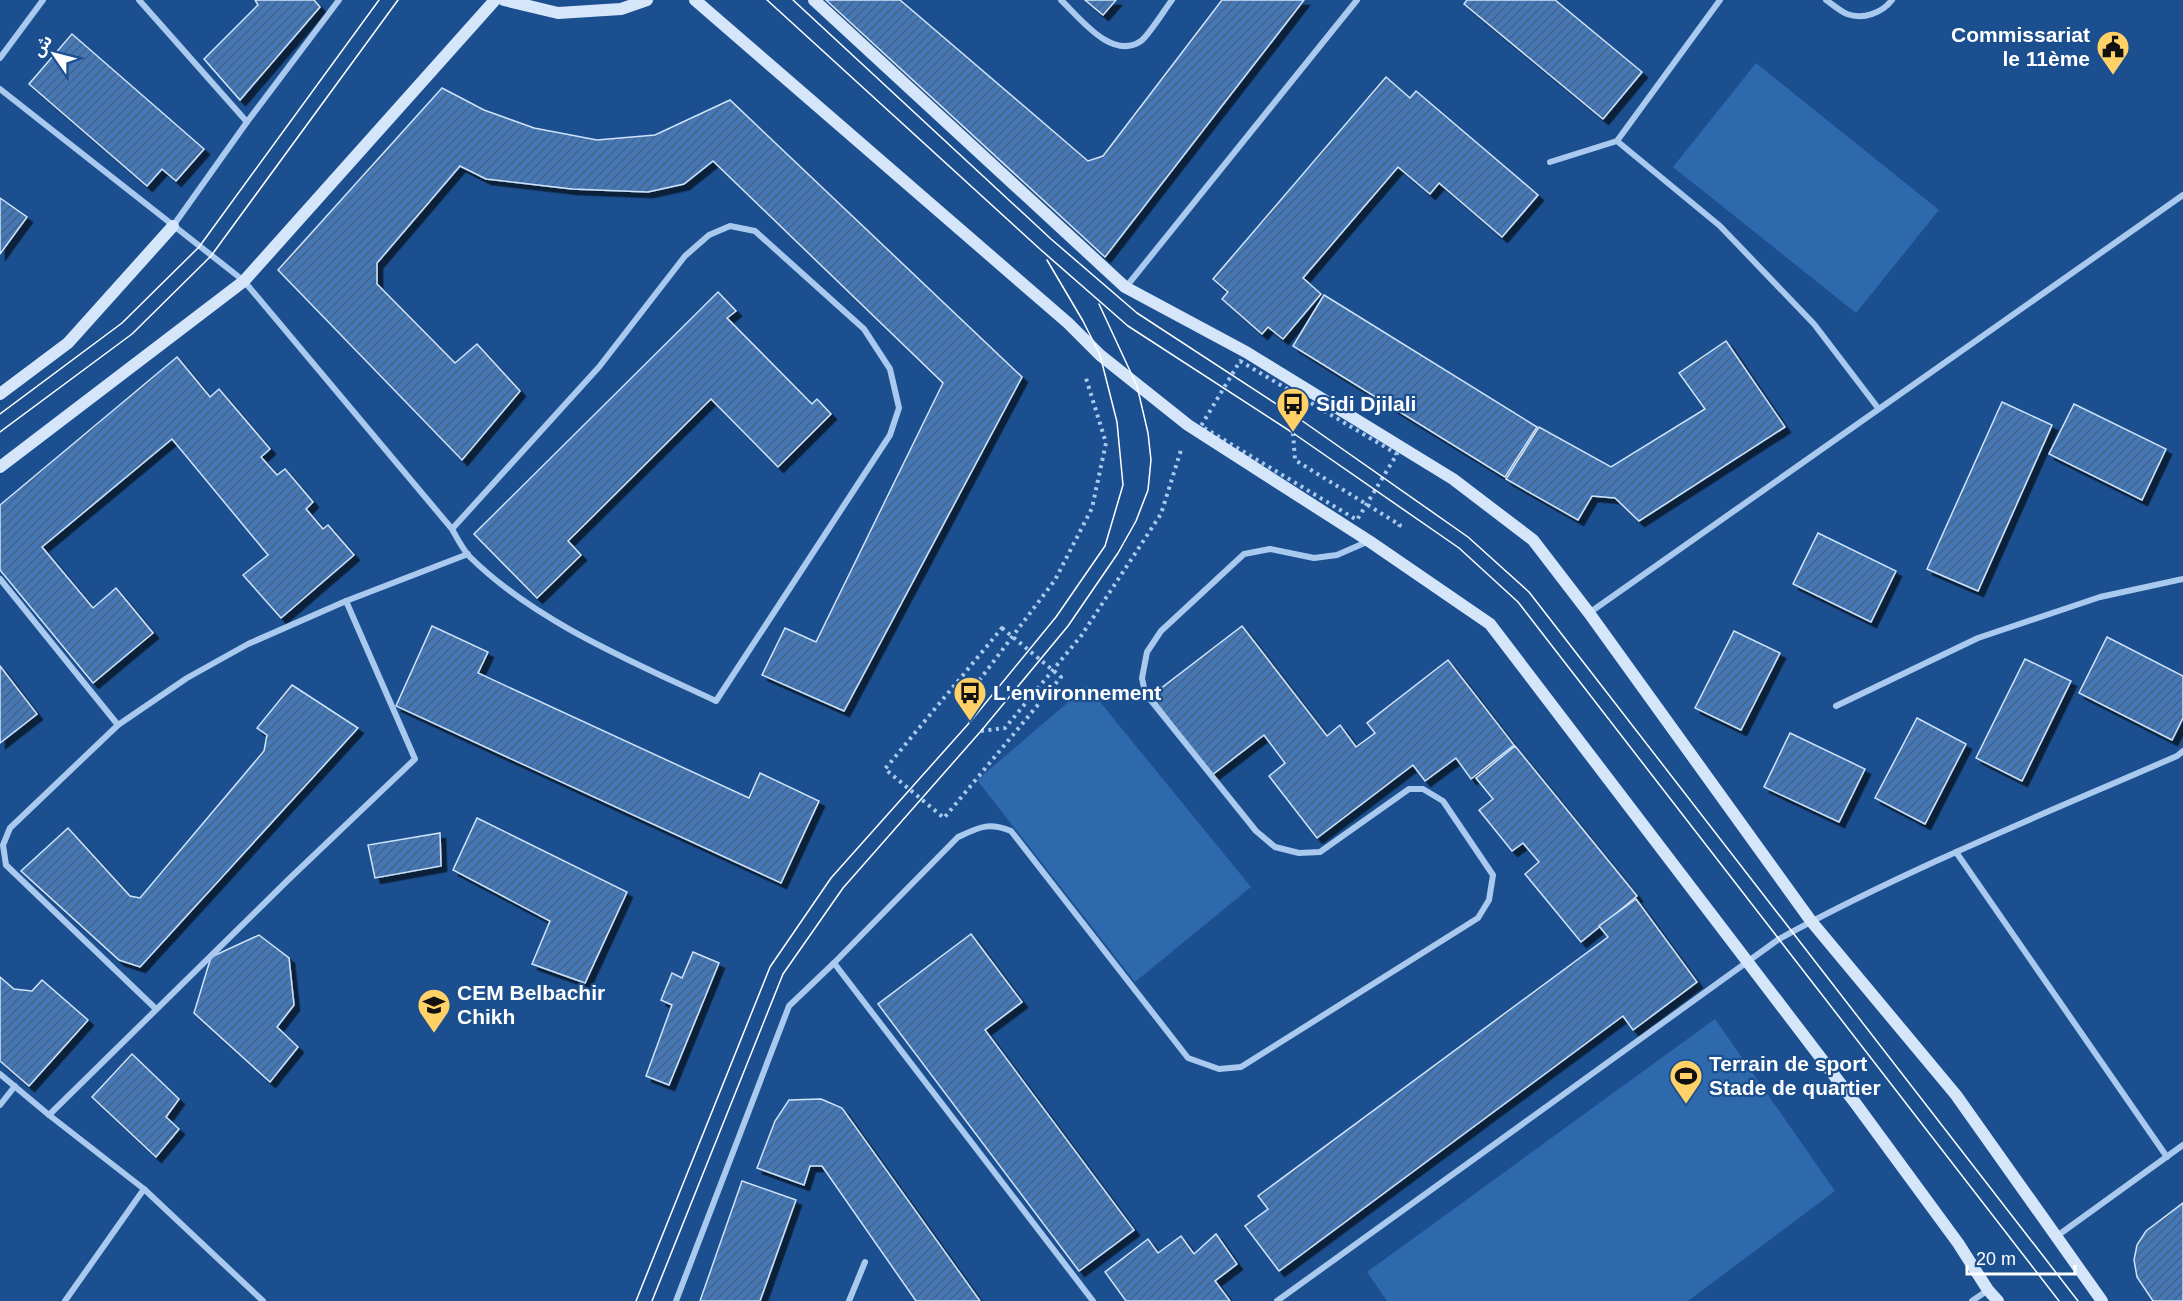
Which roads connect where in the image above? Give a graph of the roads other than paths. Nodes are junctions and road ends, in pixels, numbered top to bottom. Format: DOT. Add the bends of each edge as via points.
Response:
graph roads {
  1 [pos="43,0"];
  2 [pos="139,0"];
  3 [pos="339,0"];
  4 [pos="495,0"];
  5 [pos="504,0"];
  6 [pos="647,0"];
  7 [pos="694,0"];
  8 [pos="814,0"];
  9 [pos="1060,0"];
  10 [pos="1172,0"];
  11 [pos="1357,0"];
  12 [pos="1720,0"];
  13 [pos="1826,0"];
  14 [pos="1892,0"];
  15 [pos="0,58"];
  16 [pos="0,89"];
  17 [pos="248,122"];
  18 [pos="1617,141"];
  19 [pos="1550,162"];
  20 [pos="2183,195"];
  21 [pos="172,226"];
  22 [pos="244,281"];
  23 [pos="1125,287"];
  24 [pos="0,394"];
  25 [pos="1878,408"];
  26 [pos="0,467"];
  27 [pos="452,529"];
  28 [pos="1369,541"];
  29 [pos="468,554"];
  30 [pos="0,579"];
  31 [pos="2183,579"];
  32 [pos="346,601"];
  33 [pos="1589,613"];
  34 [pos="1836,706"];
  35 [pos="118,725"];
  36 [pos="2183,752"];
  37 [pos="1956,852"];
  38 [pos="1811,921"];
  39 [pos="1746,961"];
  40 [pos="834,963"];
  41 [pos="156,1009"];
  42 [pos="0,1074"];
  43 [pos="15,1086"];
  44 [pos="0,1105"];
  45 [pos="48,1115"];
  46 [pos="2183,1145"];
  47 [pos="2167,1157"];
  48 [pos="144,1189"];
  49 [pos="2057,1236"];
  50 [pos="865,1262"];
  51 [pos="1988,1290"];
  52 [pos="65,1301"];
  53 [pos="263,1301"];
  54 [pos="676,1301"];
  55 [pos="849,1301"];
  56 [pos="1093,1301"];
  57 [pos="1277,1301"];
  58 [pos="1972,1301"];
  59 [pos="1998,1301"];
  60 [pos="2102,1301"];
  1 -- 15 [label="street"];
  2 -- 17 [label="street"];
  3 -- 17 [label="street"];
  4 -- 22 [label="main road"];
  5 -- 6 [label="main road" via="558,13 621,9"];
  7 -- 28 [label="main road" via="1068,322 1100,355 1188,425"];
  8 -- 23 [label="main road"];
  9 -- 10 [label="street" via="1106,42 1124,48 1142,41"];
  11 -- 23 [label="street"];
  12 -- 18 [label="street"];
  13 -- 14 [label="street" via="1848,14 1866,16 1887,7"];
  16 -- 21 [label="street"];
  17 -- 21 [label="street"];
  18 -- 19 [label="street"];
  18 -- 25 [label="street" via="1720,226 1814,324"];
  20 -- 25 [label="street"];
  21 -- 22 [label="street"];
  21 -- 24 [label="main road" via="68,343"];
  22 -- 26 [label="main road"];
  22 -- 27 [label="street"];
  23 -- 33 [label="main road" via="1246,352 1453,479 1533,540"];
  25 -- 33 [label="street"];
  27 -- 29 [label="street"];
  27 -- 29 [label="street" via="599,367 685,256 709,235 730,226 755,231 864,329 890,369 899,408 890,435 716,701 566,627 505,587"];
  28 -- 39 [label="main road" via="1490,624"];
  28 -- 40 [label="street" via="1337,555 1314,558 1270,549 1244,554 1161,631 1147,652 1142,678 1145,693 1256,831 1275,847 1299,853 1320,852 1409,789 1424,789 1443,801 1493,875 1489,900 1478,918 1241,1067 1219,1070 1188,1058 1011,831 996,825 979,827 958,837"];
  29 -- 32 [label="street"];
  30 -- 35 [label="street"];
  31 -- 34 [label="street" via="2100,597 1978,638"];
  32 -- 35 [label="street" via="248,644 187,678"];
  32 -- 41 [label="street" via="415,759"];
  33 -- 38 [label="main road"];
  35 -- 41 [label="street" via="10,828 3,845 6,866"];
  36 -- 37 [label="street"];
  37 -- 38 [label="street"];
  37 -- 47 [label="street"];
  38 -- 39 [label="street"];
  38 -- 49 [label="main road" via="1956,1095"];
  39 -- 51 [label="main road" via="1856,1104"];
  39 -- 57 [label="street"];
  40 -- 54 [label="street" via="789,1006"];
  40 -- 56 [label="street"];
  41 -- 45 [label="street"];
  42 -- 43 [label="street"];
  43 -- 44 [label="street"];
  43 -- 45 [label="street"];
  45 -- 48 [label="street"];
  46 -- 47 [label="street"];
  47 -- 49 [label="street"];
  48 -- 52 [label="street"];
  48 -- 53 [label="street"];
  49 -- 60 [label="main road"];
  50 -- 55 [label="street"];
  51 -- 58 [label="street"];
  51 -- 59 [label="main road"];
}
